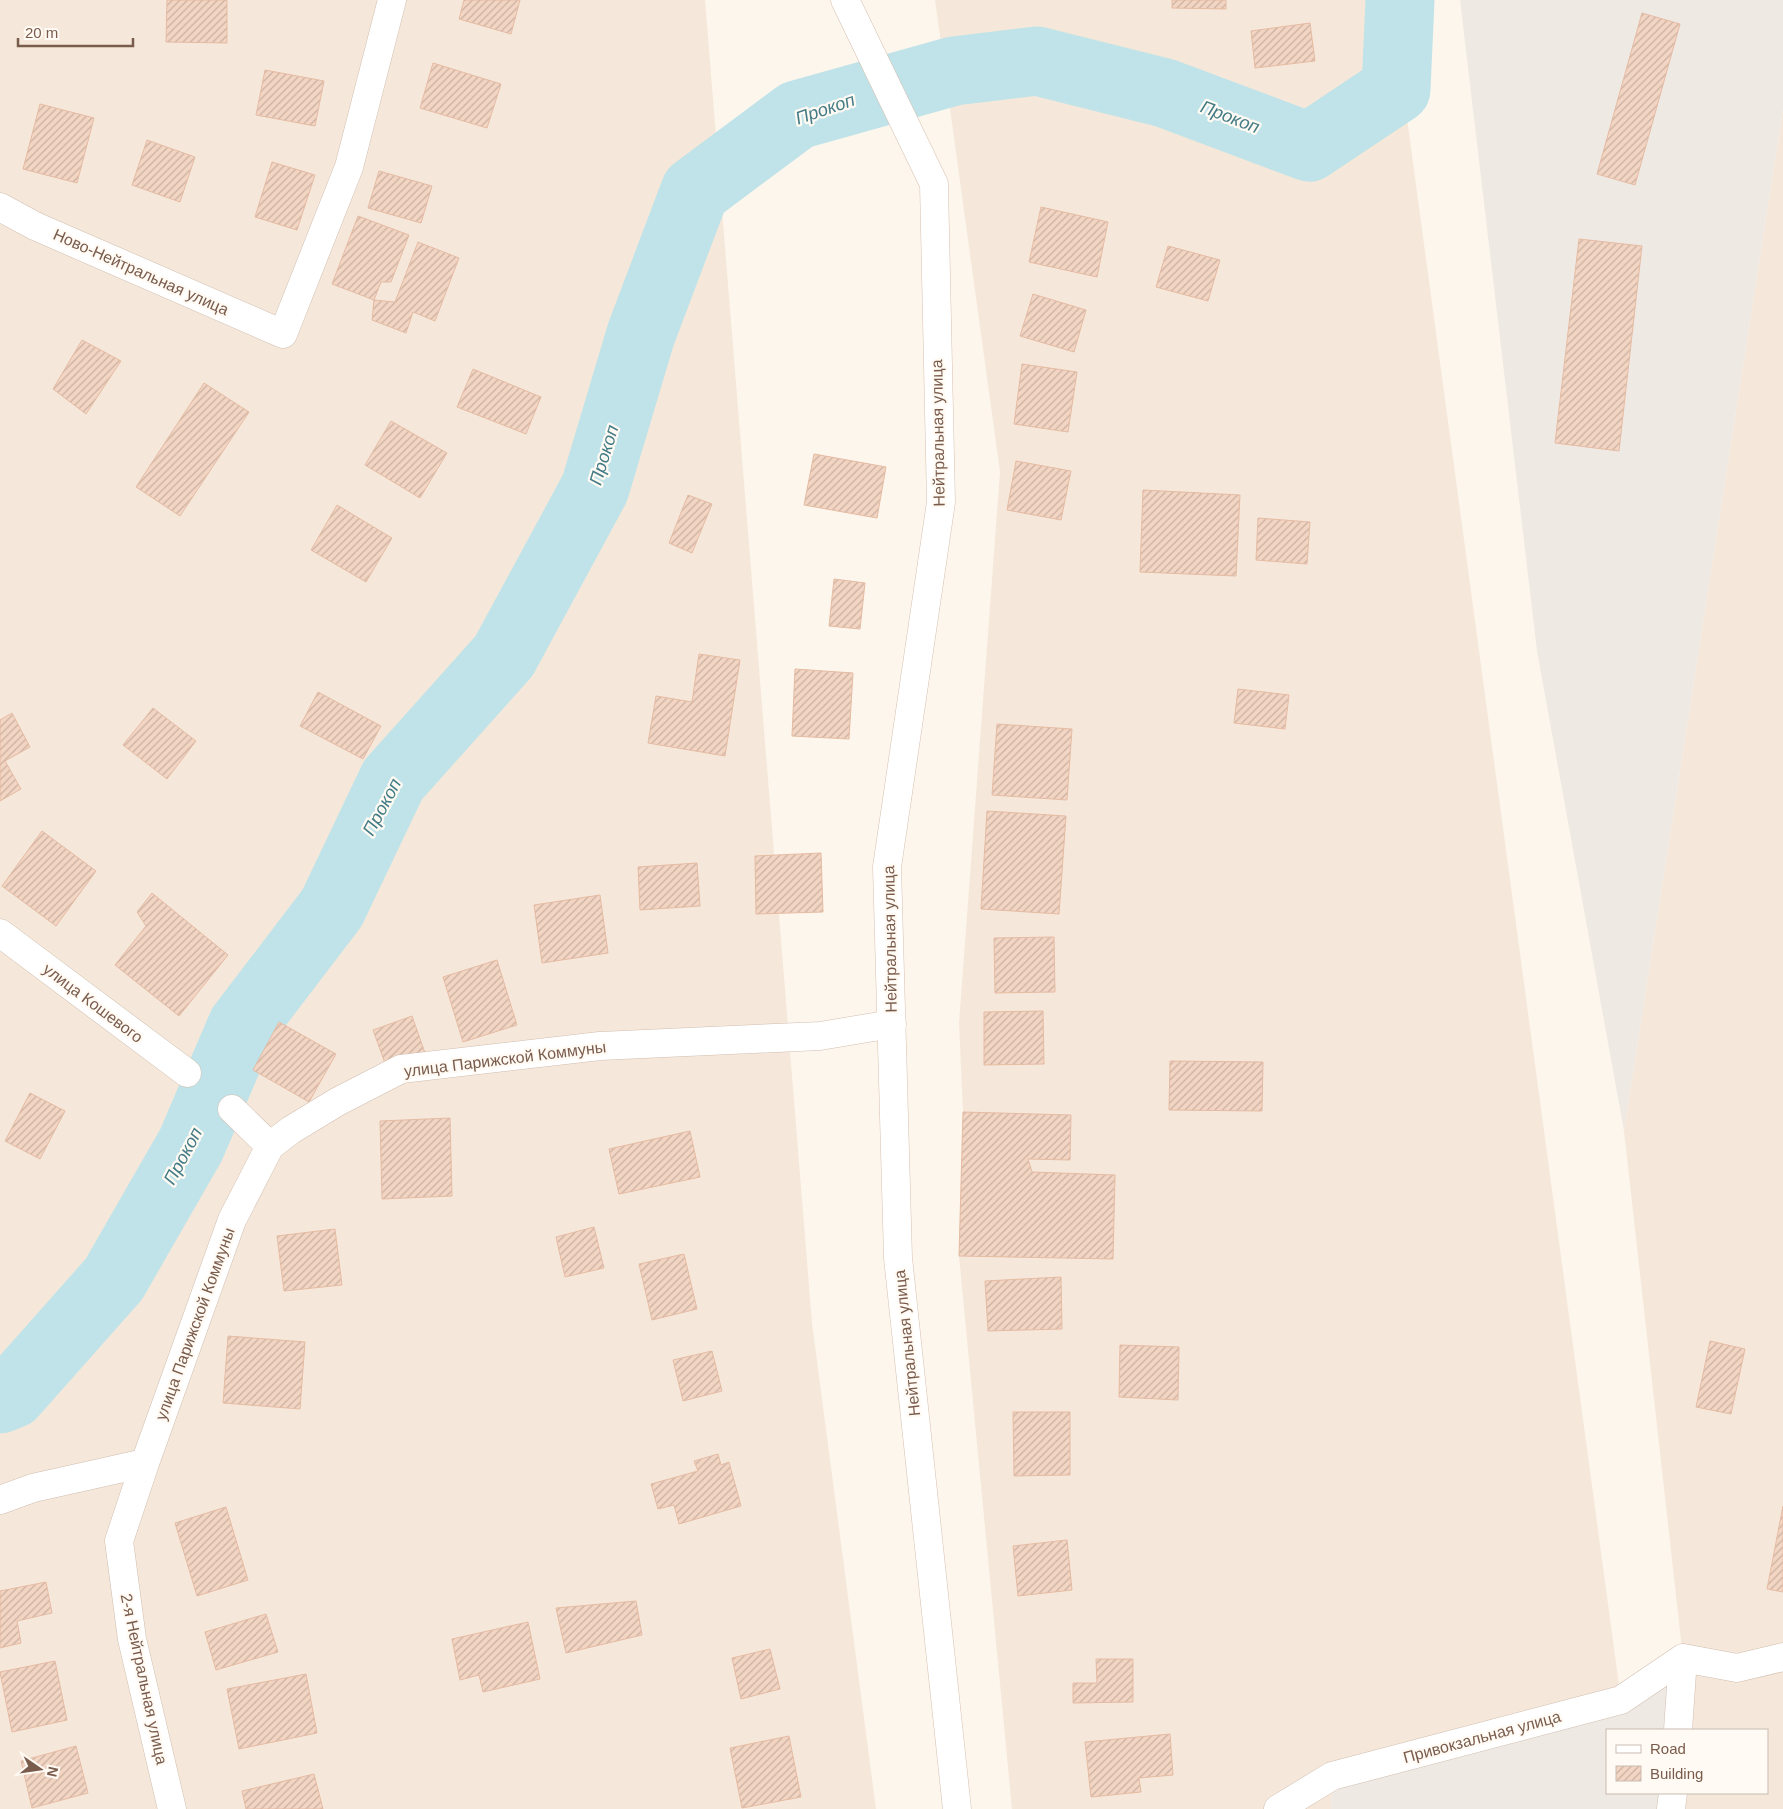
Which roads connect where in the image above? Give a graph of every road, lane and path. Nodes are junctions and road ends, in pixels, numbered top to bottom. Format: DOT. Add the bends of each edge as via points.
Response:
graph roads {
  1 [pos="392,0"];
  2 [pos="845,0"];
  3 [pos="0,207"];
  4 [pos="0,933"];
  5 [pos="892,1024"];
  6 [pos="187,1072"];
  7 [pos="232,1109"];
  8 [pos="270,1146"];
  9 [pos="146,1463"];
  10 [pos="0,1500"];
  11 [pos="1783,1657"];
  12 [pos="1683,1658"];
  13 [pos="1678,1729"];
  14 [pos="1673,1794"];
  15 [pos="172,1809"];
  16 [pos="957,1809"];
  17 [pos="1278,1809"];
  18 [pos="1671,1809"];
  1 -- 3 [label="street, Ново-Нейтральная улица" via="348,167 283,334 35,226"];
  2 -- 5 [label="street, Нейтральная улица" via="934,184 941,502 887,867"];
  4 -- 6 [label="street, улица Кошевого"];
  5 -- 8 [label="street, улица Парижской Коммуны" via="820,1036 600,1046 401,1070 329,1107"];
  5 -- 16 [label="street, Нейтральная улица" via="898,1258"];
  7 -- 8 [label="street"];
  8 -- 9 [label="street, улица Парижской Коммуны" via="232,1220"];
  9 -- 10 [label="street" via="33,1488"];
  9 -- 15 [label="street, 2-я Нейтральная улица" via="119,1541 132,1639"];
  11 -- 12 [label="street" via="1737,1668"];
  12 -- 13 [label="street"];
  12 -- 17 [label="street, Привокзальная улица" via="1621,1700 1332,1776"];
  14 -- 18 [label="street"];
}
